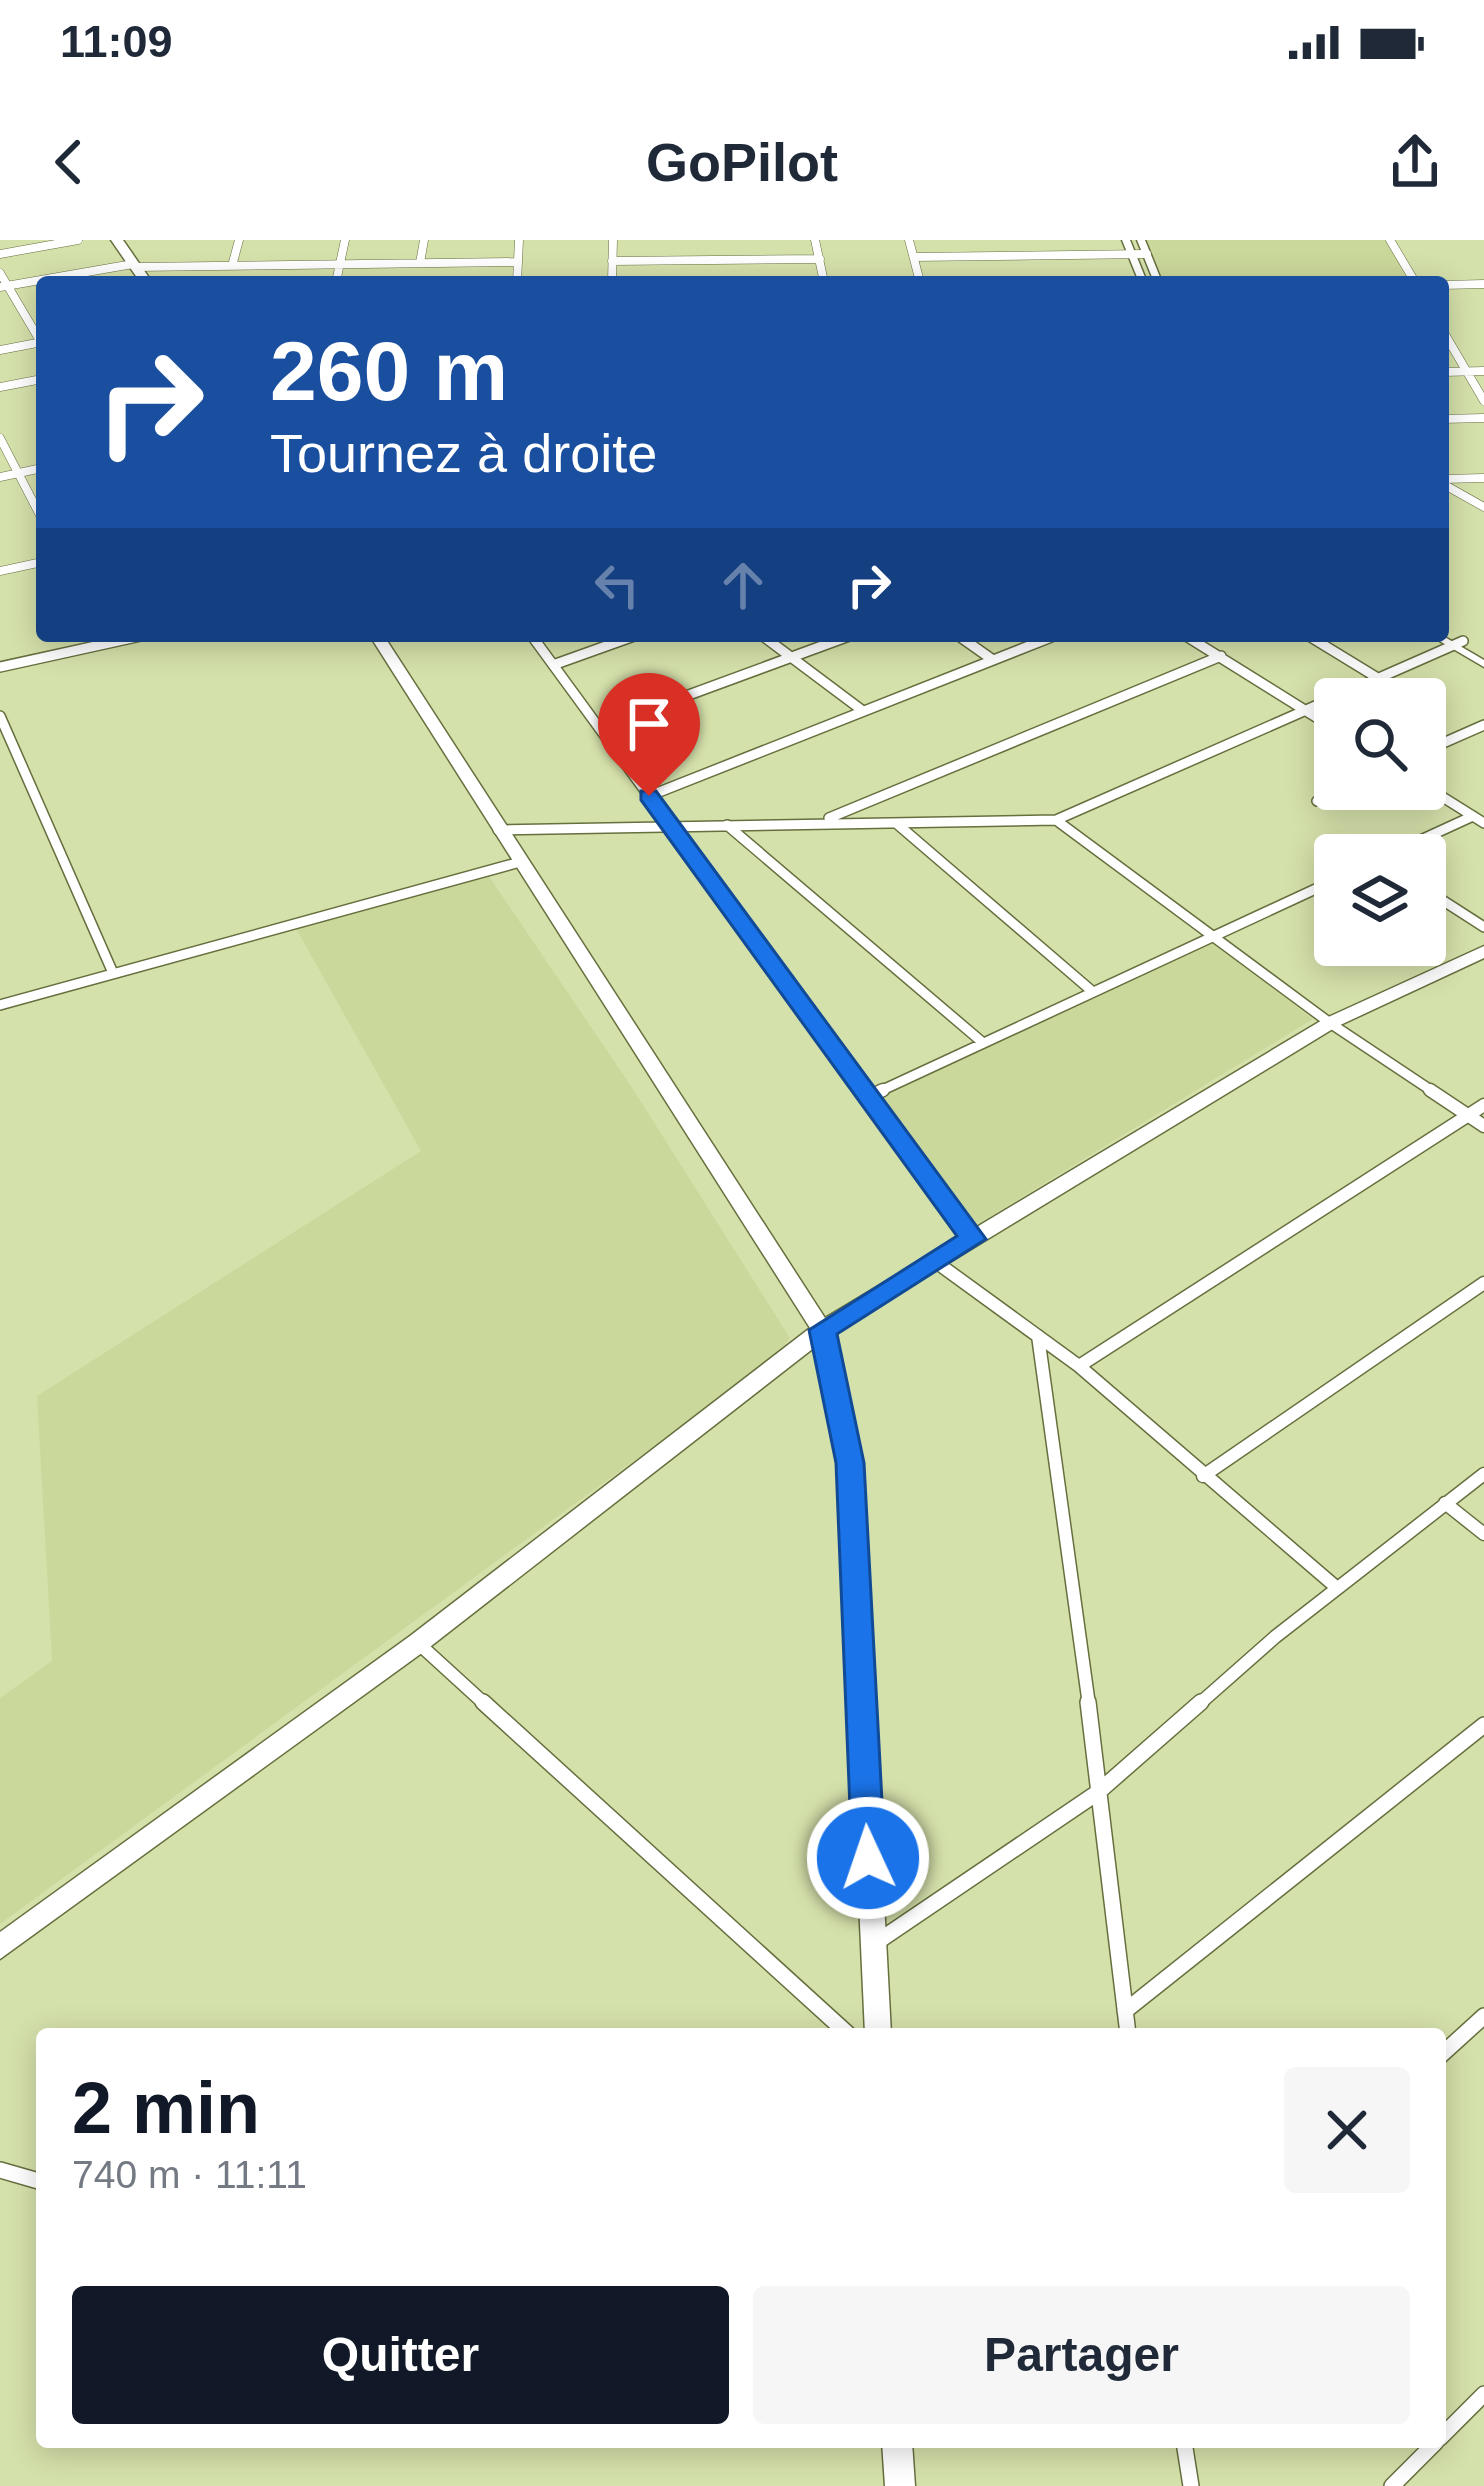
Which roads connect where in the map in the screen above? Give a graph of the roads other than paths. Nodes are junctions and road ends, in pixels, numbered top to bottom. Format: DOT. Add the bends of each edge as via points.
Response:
graph roads {
  1 [pos="78,240"];
  2 [pos="117,240"];
  3 [pos="239,240"];
  4 [pos="345,240"];
  5 [pos="424,240"];
  6 [pos="519,240"];
  7 [pos="613,240"];
  8 [pos="815,240"];
  9 [pos="909,240"];
  10 [pos="1126,240"];
  11 [pos="1141,240"];
  12 [pos="1390,240"];
  13 [pos="0,254"];
  14 [pos="1132,254"];
  15 [pos="1147,254"];
  16 [pos="914,257"];
  17 [pos="820,259"];
  18 [pos="612,261"];
  19 [pos="518,262"];
  20 [pos="420,263"];
  21 [pos="340,264"];
  22 [pos="134,265"];
  23 [pos="232,266"];
  24 [pos="0,274"];
  25 [pos="69,276"];
  26 [pos="142,276"];
  27 [pos="337,276"];
  28 [pos="517,276"];
  29 [pos="612,276"];
  30 [pos="823,276"];
  31 [pos="919,276"];
  32 [pos="1141,276"];
  33 [pos="1156,276"];
  34 [pos="1411,276"];
  35 [pos="36,282"];
  36 [pos="1449,284"];
  37 [pos="1484,284"];
  38 [pos="4,287"];
  39 [pos="36,334"];
  40 [pos="1449,341"];
  41 [pos="36,344"];
  42 [pos="0,350"];
  43 [pos="1467,371"];
  44 [pos="1484,371"];
  45 [pos="1449,372"];
  46 [pos="36,380"];
  47 [pos="0,387"];
  48 [pos="1484,401"];
  49 [pos="1484,418"];
  50 [pos="1449,419"];
  51 [pos="0,438"];
  52 [pos="36,470"];
  53 [pos="19,473"];
  54 [pos="0,477"];
  55 [pos="1484,478"];
  56 [pos="1449,481"];
  57 [pos="1449,486"];
  58 [pos="36,507"];
  59 [pos="1484,507"];
  60 [pos="36,563"];
  61 [pos="0,571"];
  62 [pos="1449,635"];
  63 [pos="1449,640"];
  64 [pos="95,642"];
  65 [pos="380,642"];
  66 [pos="536,642"];
  67 [pos="617,642"];
  68 [pos="771,642"];
  69 [pos="832,642"];
  70 [pos="968,642"];
  71 [pos="1039,642"];
  72 [pos="1196,642"];
  73 [pos="1319,642"];
  74 [pos="1458,643"];
  75 [pos="1484,652"];
  76 [pos="1221,656"];
  77 [pos="791,657"];
  78 [pos="993,660"];
  79 [pos="1484,664"];
  80 [pos="553,665"];
  81 [pos="0,668"];
  82 [pos="1376,677"];
  83 [pos="1302,709"];
  84 [pos="863,712"];
  85 [pos="0,716"];
  86 [pos="1314,716"];
  87 [pos="1484,725"];
  88 [pos="599,728"];
  89 [pos="1446,742"];
  90 [pos="649,796"];
  91 [pos="1446,799"];
  92 [pos="1056,820"];
  93 [pos="1480,820"];
  94 [pos="819,822"];
  95 [pos="895,822"];
  96 [pos="668,824"];
  97 [pos="726,825"];
  98 [pos="496,830"];
  99 [pos="1443,834"];
  100 [pos="520,862"];
  101 [pos="1314,890"];
  102 [pos="1446,903"];
  103 [pos="1484,927"];
  104 [pos="1214,936"];
  105 [pos="1480,958"];
  106 [pos="113,973"];
  107 [pos="1093,992"];
  108 [pos="0,1005"];
  109 [pos="1330,1022"];
  110 [pos="982,1042"];
  111 [pos="868,1097"];
  112 [pos="1484,1105"];
  113 [pos="1467,1116"];
  114 [pos="1484,1126"];
  115 [pos="973,1239"];
  116 [pos="936,1262"];
  117 [pos="1484,1283"];
  118 [pos="822,1330"];
  119 [pos="1038,1336"];
  120 [pos="1079,1366"];
  121 [pos="1484,1474"];
  122 [pos="1203,1476"];
  123 [pos="1445,1504"];
  124 [pos="1484,1534"];
  125 [pos="1336,1587"];
  126 [pos="418,1643"];
  127 [pos="1484,1726"];
  128 [pos="1097,1793"];
  129 [pos="873,1944"];
  130 [pos="0,1947"];
  131 [pos="1126,2011"];
  132 [pos="1484,2016"];
  133 [pos="841,2028"];
  134 [pos="878,2028"];
  135 [pos="1127,2028"];
  136 [pos="1446,2051"];
  137 [pos="0,2170"];
  138 [pos="36,2180"];
  139 [pos="1484,2394"];
  140 [pos="1446,2432"];
  141 [pos="897,2448"];
  142 [pos="1185,2448"];
  143 [pos="1430,2448"];
  144 [pos="900,2486"];
  145 [pos="1191,2486"];
  146 [pos="1392,2486"];
  1 -- 13 [label="street"];
  2 -- 22 [label="main road"];
  3 -- 23 [label="street"];
  4 -- 21 [label="street"];
  5 -- 20 [label="street"];
  6 -- 19 [label="street"];
  7 -- 18 [label="street"];
  8 -- 17 [label="street"];
  9 -- 16 [label="street"];
  10 -- 14 [label="street"];
  11 -- 15 [label="street"];
  12 -- 34 [label="street"];
  14 -- 15 [label="street"];
  14 -- 16 [label="street"];
  14 -- 32 [label="street"];
  15 -- 33 [label="street"];
  16 -- 31 [label="street"];
  17 -- 18 [label="street"];
  17 -- 30 [label="street"];
  18 -- 29 [label="street"];
  19 -- 20 [label="street"];
  19 -- 28 [label="street"];
  20 -- 21 [label="street"];
  21 -- 23 [label="street"];
  21 -- 27 [label="street"];
  22 -- 23 [label="street"];
  22 -- 25 [label="street"];
  22 -- 26 [label="main road"];
  24 -- 38 [label="street"];
  35 -- 38 [label="street"];
  36 -- 37 [label="street"];
  38 -- 39 [label="street"];
  40 -- 43 [label="street"];
  41 -- 42 [label="street"];
  43 -- 44 [label="street"];
  43 -- 45 [label="street"];
  43 -- 48 [label="street"];
  46 -- 47 [label="street"];
  49 -- 50 [label="street"];
  51 -- 53 [label="street"];
  52 -- 53 [label="street"];
  53 -- 54 [label="street"];
  53 -- 58 [label="street"];
  55 -- 56 [label="street"];
  57 -- 59 [label="street"];
  60 -- 61 [label="street"];
  62 -- 74 [label="street"];
  63 -- 74 [label="street"];
  64 -- 81 [label="street"];
  65 -- 98 [label="main road"];
  66 -- 80 [label="street"];
  67 -- 80 [label="street"];
  68 -- 77 [label="street"];
  69 -- 77 [label="street"];
  70 -- 78 [label="street"];
  71 -- 78 [label="street"];
  72 -- 76 [label="street"];
  73 -- 82 [label="street"];
  74 -- 75 [label="street"];
  74 -- 79 [label="street"];
  74 -- 82 [label="street"];
  76 -- 83 [label="street"];
  76 -- 94 [label="street"];
  77 -- 84 [label="street"];
  77 -- 88 [label="street"];
  78 -- 84 [label="street"];
  80 -- 88 [label="street"];
  82 -- 83 [label="street"];
  83 -- 86 [label="street"];
  83 -- 92 [label="street"];
  84 -- 90 [label="street"];
  85 -- 106 [label="street"];
  87 -- 89 [label="street"];
  88 -- 90 [label="street"];
  90 -- 96 [label="street"];
  91 -- 93 [label="street"];
  92 -- 95 [label="street"];
  92 -- 104 [label="street"];
  93 -- 99 [label="street"];
  94 -- 95 [label="street"];
  94 -- 97 [label="street"];
  95 -- 107 [label="street"];
  96 -- 97 [label="street"];
  96 -- 98 [label="street"];
  96 -- 111 [label="street"];
  97 -- 110 [label="street"];
  98 -- 100 [label="main road"];
  100 -- 106 [label="street"];
  100 -- 118 [label="main road"];
  101 -- 104 [label="street"];
  102 -- 103 [label="street"];
  104 -- 107 [label="street"];
  104 -- 109 [label="street"];
  105 -- 109 [label="main road"];
  106 -- 108 [label="street"];
  107 -- 110 [label="street"];
  109 -- 113 [label="street"];
  109 -- 115 [label="main road"];
  110 -- 111 [label="street"];
  111 -- 115 [label="street"];
  112 -- 113 [label="street"];
  113 -- 114 [label="street"];
  113 -- 120 [label="street"];
  115 -- 116 [label="main road"];
  116 -- 118 [label="main road"];
  116 -- 119 [label="street"];
  117 -- 122 [label="street"];
  118 -- 126 [label="main road"];
  118 -- 129 [label="main road" via="850,1463"];
  119 -- 120 [label="street"];
  119 -- 128 [label="street"];
  120 -- 122 [label="street"];
  121 -- 123 [label="street"];
  122 -- 125 [label="street"];
  123 -- 124 [label="street"];
  123 -- 125 [label="street"];
  125 -- 128 [label="street"];
  126 -- 130 [label="main road"];
  126 -- 133 [label="street"];
  127 -- 131 [label="street"];
  128 -- 129 [label="street"];
  128 -- 131 [label="street"];
  129 -- 134 [label="main road"];
  131 -- 135 [label="street"];
  132 -- 136 [label="street"];
  137 -- 138 [label="street"];
  139 -- 140 [label="street"];
  141 -- 144 [label="main road"];
  142 -- 145 [label="street"];
  143 -- 146 [label="street"];
}
